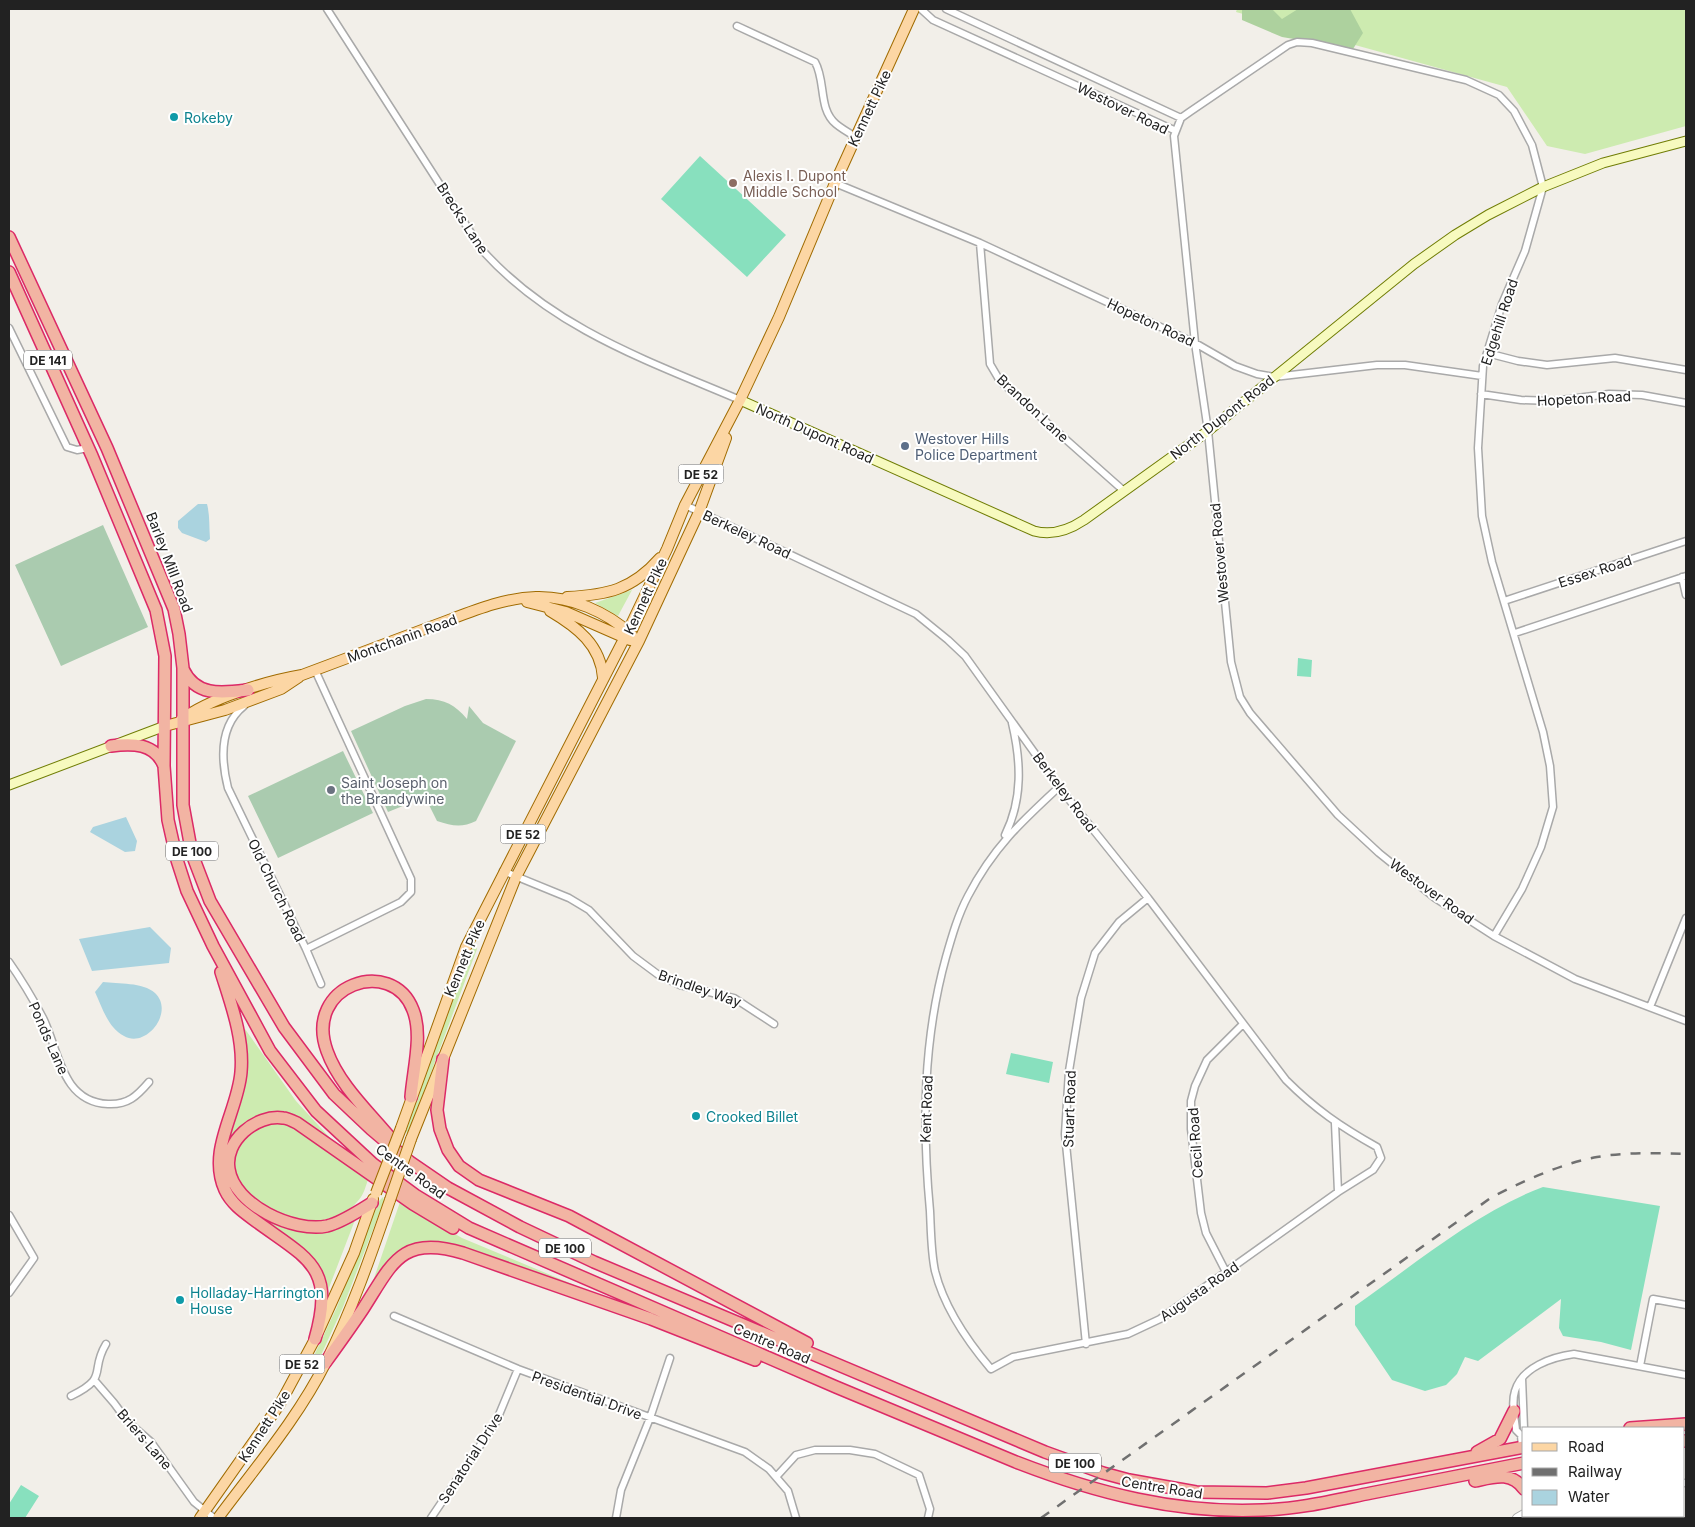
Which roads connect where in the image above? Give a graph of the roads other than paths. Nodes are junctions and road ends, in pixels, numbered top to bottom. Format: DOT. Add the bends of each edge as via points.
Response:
graph roads {
  1 [pos="328,9"];
  2 [pos="914,9"];
  3 [pos="921,9"];
  4 [pos="946,9"];
  5 [pos="737,26"];
  6 [pos="1181,118"];
  7 [pos="1174,130"];
  8 [pos="856,137"];
  9 [pos="1686,142"];
  10 [pos="835,183"];
  11 [pos="1543,187"];
  12 [pos="9,237"];
  13 [pos="980,243"];
  14 [pos="9,272"];
  15 [pos="9,328"];
  16 [pos="1196,343"];
  17 [pos="1487,353"];
  18 [pos="1686,370"];
  19 [pos="1482,376"];
  20 [pos="1274,377"];
  21 [pos="1481,394"];
  22 [pos="740,400"];
  23 [pos="1686,403"];
  24 [pos="1208,431"];
  25 [pos="88,448"];
  26 [pos="1124,491"];
  27 [pos="684,505"];
  28 [pos="699,512"];
  29 [pos="147,541"];
  30 [pos="1686,542"];
  31 [pos="667,549"];
  32 [pos="1684,576"];
  33 [pos="1686,595"];
  34 [pos="542,600"];
  35 [pos="1504,601"];
  36 [pos="1515,633"];
  37 [pos="626,635"];
  38 [pos="639,641"];
  39 [pos="182,668"];
  40 [pos="315,670"];
  41 [pos="302,675"];
  42 [pos="603,678"];
  43 [pos="248,690"];
  44 [pos="258,698"];
  45 [pos="181,720"];
  46 [pos="1011,720"];
  47 [pos="165,726"];
  48 [pos="111,746"];
  49 [pos="164,766"];
  50 [pos="9,785"];
  51 [pos="1059,787"];
  52 [pos="999,847"];
  53 [pos="503,871"];
  54 [pos="516,877"];
  55 [pos="1148,898"];
  56 [pos="1686,918"];
  57 [pos="1494,936"];
  58 [pos="213,946"];
  59 [pos="306,949"];
  60 [pos="9,962"];
  61 [pos="249,970"];
  62 [pos="321,984"];
  63 [pos="1650,1007"];
  64 [pos="1686,1021"];
  65 [pos="774,1024"];
  66 [pos="1242,1025"];
  67 [pos="443,1059"];
  68 [pos="149,1082"];
  69 [pos="411,1096"];
  70 [pos="1335,1123"];
  71 [pos="1381,1158"];
  72 [pos="410,1162"];
  73 [pos="1338,1192"];
  74 [pos="373,1198"];
  75 [pos="9,1216"];
  76 [pos="541,1261"];
  77 [pos="1226,1272"];
  78 [pos="9,1293"];
  79 [pos="1686,1306"];
  80 [pos="394,1316"];
  81 [pos="315,1339"];
  82 [pos="106,1344"];
  83 [pos="1086,1344"];
  84 [pos="670,1358"];
  85 [pos="325,1363"];
  86 [pos="1640,1366"];
  87 [pos="518,1369"];
  88 [pos="991,1369"];
  89 [pos="858,1372"];
  90 [pos="1686,1375"];
  91 [pos="1522,1378"];
  92 [pos="95,1381"];
  93 [pos="71,1396"];
  94 [pos="887,1408"];
  95 [pos="1514,1412"];
  96 [pos="650,1418"];
  97 [pos="1686,1424"];
  98 [pos="1523,1427"];
  99 [pos="1644,1427"];
  100 [pos="1522,1431"];
  101 [pos="1522,1447"];
  102 [pos="1465,1459"];
  103 [pos="1522,1461"];
  104 [pos="776,1477"];
  105 [pos="1454,1477"];
  106 [pos="1522,1486"];
  107 [pos="202,1515"];
  108 [pos="216,1518"];
  109 [pos="431,1518"];
  110 [pos="616,1518"];
  111 [pos="796,1518"];
  112 [pos="928,1518"];
  1 -- 22 [label="street, Brecks Lane" via="482,250 504,276 566,321 599,339"];
  2 -- 8 [label="main road, Kennett Pike / DE 52"];
  3 -- 7 [label="street, Westover Road" via="933,20"];
  4 -- 6 [label="street, Westover Road"];
  5 -- 8 [label="street" via="815,62 820,71 829,116"];
  6 -- 7 [label="street"];
  6 -- 11 [label="street" via="1288,45 1312,43 1466,80 1499,95 1514,111 1532,145"];
  7 -- 16 [label="street, Westover Road"];
  8 -- 10 [label="main road, Kennett Pike / DE 52"];
  9 -- 11 [label="main road, North Dupont Road" via="1603,164"];
  10 -- 13 [label="street, Hopeton Road"];
  10 -- 22 [label="main road, Kennett Pike / DE 52"];
  11 -- 17 [label="street, Edgehill Road" via="1525,251 1502,304"];
  11 -- 20 [label="main road, North Dupont Road" via="1488,214 1435,248"];
  12 -- 29 [label="highway, Barley Mill Road / DE 141"];
  13 -- 16 [label="street, Hopeton Road"];
  13 -- 26 [label="street, Brandon Lane" via="990,364 1000,381"];
  14 -- 25 [label="highway, DE 141"];
  15 -- 25 [label="street" via="67,447 77,450"];
  16 -- 20 [label="street, Hopeton Road" via="1235,366"];
  16 -- 24 [label="street, Westover Road"];
  17 -- 18 [label="street" via="1547,365 1615,358"];
  17 -- 19 [label="street, Edgehill Road"];
  19 -- 20 [label="street, Hopeton Road" via="1405,364"];
  19 -- 21 [label="street, Edgehill Road"];
  20 -- 24 [label="main road, North Dupont Road"];
  21 -- 23 [label="street, Hopeton Road" via="1553,401 1609,394 1642,395"];
  21 -- 35 [label="street, Edgehill Road" via="1478,448 1482,516"];
  22 -- 26 [label="main road, North Dupont Road" via="1038,532 1072,527"];
  22 -- 27 [label="main road, Kennett Pike / DE 52"];
  22 -- 28 [label="main road, Kennett Pike / DE 52"];
  24 -- 26 [label="main road, North Dupont Road"];
  24 -- 57 [label="street, Westover Road" via="1225,618 1240,697 1250,713 1338,815 1433,896"];
  25 -- 29 [label="highway" via="104,456 132,519"];
  25 -- 47 [label="highway, DE 141" via="156,610 165,656"];
  27 -- 28 [label="street, Berkeley Road"];
  27 -- 31 [label="main road, Kennett Pike / DE 52"];
  28 -- 38 [label="main road, Kennett Pike / DE 52"];
  28 -- 46 [label="street, Berkeley Road" via="916,614 965,656"];
  29 -- 39 [label="highway, Barley Mill Road / DE 141" via="174,609"];
  30 -- 35 [label="street, Essex Road"];
  31 -- 34 [label="main road" via="646,571 619,589 588,597"];
  31 -- 37 [label="main road, Kennett Pike / DE 52"];
  32 -- 33 [label="street"];
  32 -- 36 [label="street"];
  34 -- 37 [label="main road, Montchanin Road" via="572,602 589,608"];
  34 -- 40 [label="main road, Montchanin Road" via="503,602"];
  34 -- 42 [label="main road" via="583,634 599,656"];
  35 -- 36 [label="street, Edgehill Road"];
  36 -- 57 [label="street, Edgehill Road" via="1544,732 1553,807 1541,847 1522,889"];
  37 -- 38 [label="main road, Montchanin Road"];
  37 -- 42 [label="main road, Kennett Pike / DE 52"];
  38 -- 54 [label="main road, Kennett Pike / DE 52"];
  39 -- 43 [label="highway" via="189,679 206,692"];
  39 -- 45 [label="highway, Barley Mill Road / DE 141"];
  40 -- 41 [label="main road, Montchanin Road"];
  40 -- 59 [label="street, Old Church Road" via="411,879 411,892 401,902"];
  41 -- 43 [label="main road, Montchanin Road" via="273,680"];
  41 -- 44 [label="main road, Montchanin Road" via="281,689"];
  42 -- 53 [label="main road, Kennett Pike / DE 52"];
  43 -- 45 [label="main road, Montchanin Road" via="200,708"];
  44 -- 45 [label="main road, Montchanin Road" via="201,718"];
  44 -- 59 [label="street, Old Church Road" via="235,712 227,727 224,773 230,792"];
  45 -- 47 [label="main road, Montchanin Road"];
  45 -- 61 [label="highway, Barley Mill Road / DE 100" via="183,806 192,854 210,901"];
  46 -- 51 [label="street, Berkeley Road"];
  46 -- 52 [label="street, Kent Road" via="1018,753 1017,800 1012,821"];
  47 -- 48 [label="main road, Montchanin Road"];
  47 -- 49 [label="highway, DE 141"];
  48 -- 49 [label="highway" via="134,744 147,747 156,753"];
  48 -- 50 [label="main road, Montchanin Road"];
  49 -- 58 [label="highway, Centre Road / DE 100" via="168,820 182,876"];
  51 -- 52 [label="street, Kent Road" via="1014,828"];
  51 -- 55 [label="street, Berkeley Road"];
  52 -- 88 [label="street, Kent Road" via="967,898 939,984 930,1039 924,1126 935,1271 947,1303 976,1352"];
  53 -- 54 [label="street, Brindley Way"];
  53 -- 69 [label="main road, Kennett Pike / DE 52" via="466,947"];
  54 -- 65 [label="street, Brindley Way" via="570,898 590,910 633,956 660,976 680,985 734,998"];
  54 -- 67 [label="main road, Kennett Pike / DE 52"];
  55 -- 66 [label="street, Berkeley Road"];
  55 -- 83 [label="street, Stuart Road" via="1120,922 1095,953 1081,998 1069,1071 1065,1134"];
  56 -- 63 [label="street"];
  57 -- 63 [label="street, Westover Road" via="1575,979"];
  58 -- 76 [label="highway, Centre Road / DE 100" via="270,1051 316,1111 340,1135 380,1169 445,1215"];
  58 -- 81 [label="highway" via="235,1019 242,1063 238,1095 219,1156 219,1172 234,1205 312,1264 323,1297"];
  59 -- 62 [label="street"];
  60 -- 68 [label="street, Ponds Lane" via="44,1019 61,1068 77,1092 104,1104 122,1104 140,1094"];
  61 -- 72 [label="highway, Centre Road / DE 100" via="299,1049 334,1094"];
  63 -- 64 [label="street, Westover Road"];
  66 -- 70 [label="street, Berkeley Road" via="1286,1080"];
  66 -- 77 [label="street, Cecil Road" via="1207,1060 1191,1101 1190,1129 1201,1213 1206,1233"];
  67 -- 85 [label="main road, Kennett Pike / DE 52, bridge" via="411,1139 362,1280"];
  67 -- 89 [label="highway" via="437,1110 448,1150 459,1166 479,1180 570,1216 634,1249"];
  69 -- 72 [label="highway" via="417,1024 413,1008 402,993 384,983 351,984 339,992 324,1017 326,1051 352,1091"];
  69 -- 74 [label="main road, Kennett Pike / DE 52, bridge"];
  70 -- 71 [label="street, Berkeley Road" via="1377,1147"];
  70 -- 73 [label="street"];
  71 -- 73 [label="street, Augusta Road" via="1373,1170"];
  72 -- 89 [label="highway, Centre Road / DE 100" via="520,1227 594,1262"];
  73 -- 77 [label="street, Augusta Road"];
  74 -- 76 [label="highway" via="344,1219 326,1226 284,1221 253,1205 232,1182 228,1167 236,1140 259,1122 283,1118 297,1123 438,1220 510,1252"];
  74 -- 81 [label="main road, Kennett Pike / DE 52" via="354,1253"];
  75 -- 78 [label="street" via="34,1258"];
  76 -- 94 [label="highway, Centre Road / DE 100"];
  77 -- 83 [label="street, Augusta Road" via="1160,1319 1128,1334"];
  79 -- 86 [label="street" via="1653,1299"];
  80 -- 87 [label="street, Presidential Drive"];
  81 -- 107 [label="main road, Kennett Pike / DE 52" via="280,1404"];
  82 -- 92 [label="street"];
  83 -- 88 [label="street, Augusta Road" via="1013,1357"];
  84 -- 96 [label="street"];
  85 -- 94 [label="highway" via="392,1264 421,1248 440,1246 651,1319 836,1393"];
  85 -- 108 [label="main road, Kennett Pike / DE 52" via="280,1434"];
  86 -- 90 [label="street"];
  86 -- 91 [label="street" via="1574,1354 1544,1361"];
  87 -- 96 [label="street, Presidential Drive"];
  87 -- 109 [label="street, Senatorial Drive" via="496,1422"];
  89 -- 102 [label="highway, Centre Road / DE 100" via="1066,1460 1103,1473 1168,1488 1266,1493"];
  91 -- 95 [label="street" via="1515,1391"];
  91 -- 98 [label="street"];
  92 -- 93 [label="street"];
  92 -- 107 [label="street, Briers Lane" via="128,1422 151,1442"];
  94 -- 105 [label="highway, Centre Road / DE 100" via="1066,1481 1168,1505 1235,1511 1277,1510"];
  95 -- 100 [label="street" via="1516,1430"];
  95 -- 102 [label="highway" via="1500,1439"];
  96 -- 104 [label="street, Presidential Drive" via="745,1452"];
  96 -- 110 [label="street" via="621,1490"];
  97 -- 99 [label="highway"];
  101 -- 102 [label="highway, Centre Road / DE 100"];
  103 -- 105 [label="highway, Centre Road / DE 100"];
  104 -- 111 [label="street, Presidential Drive" via="788,1491"];
  104 -- 112 [label="street" via="796,1455 815,1450 875,1454 919,1475 930,1509"];
  105 -- 106 [label="highway" via="1466,1482 1506,1476"];
  107 -- 108 [label="street, Briers Lane"];
}
